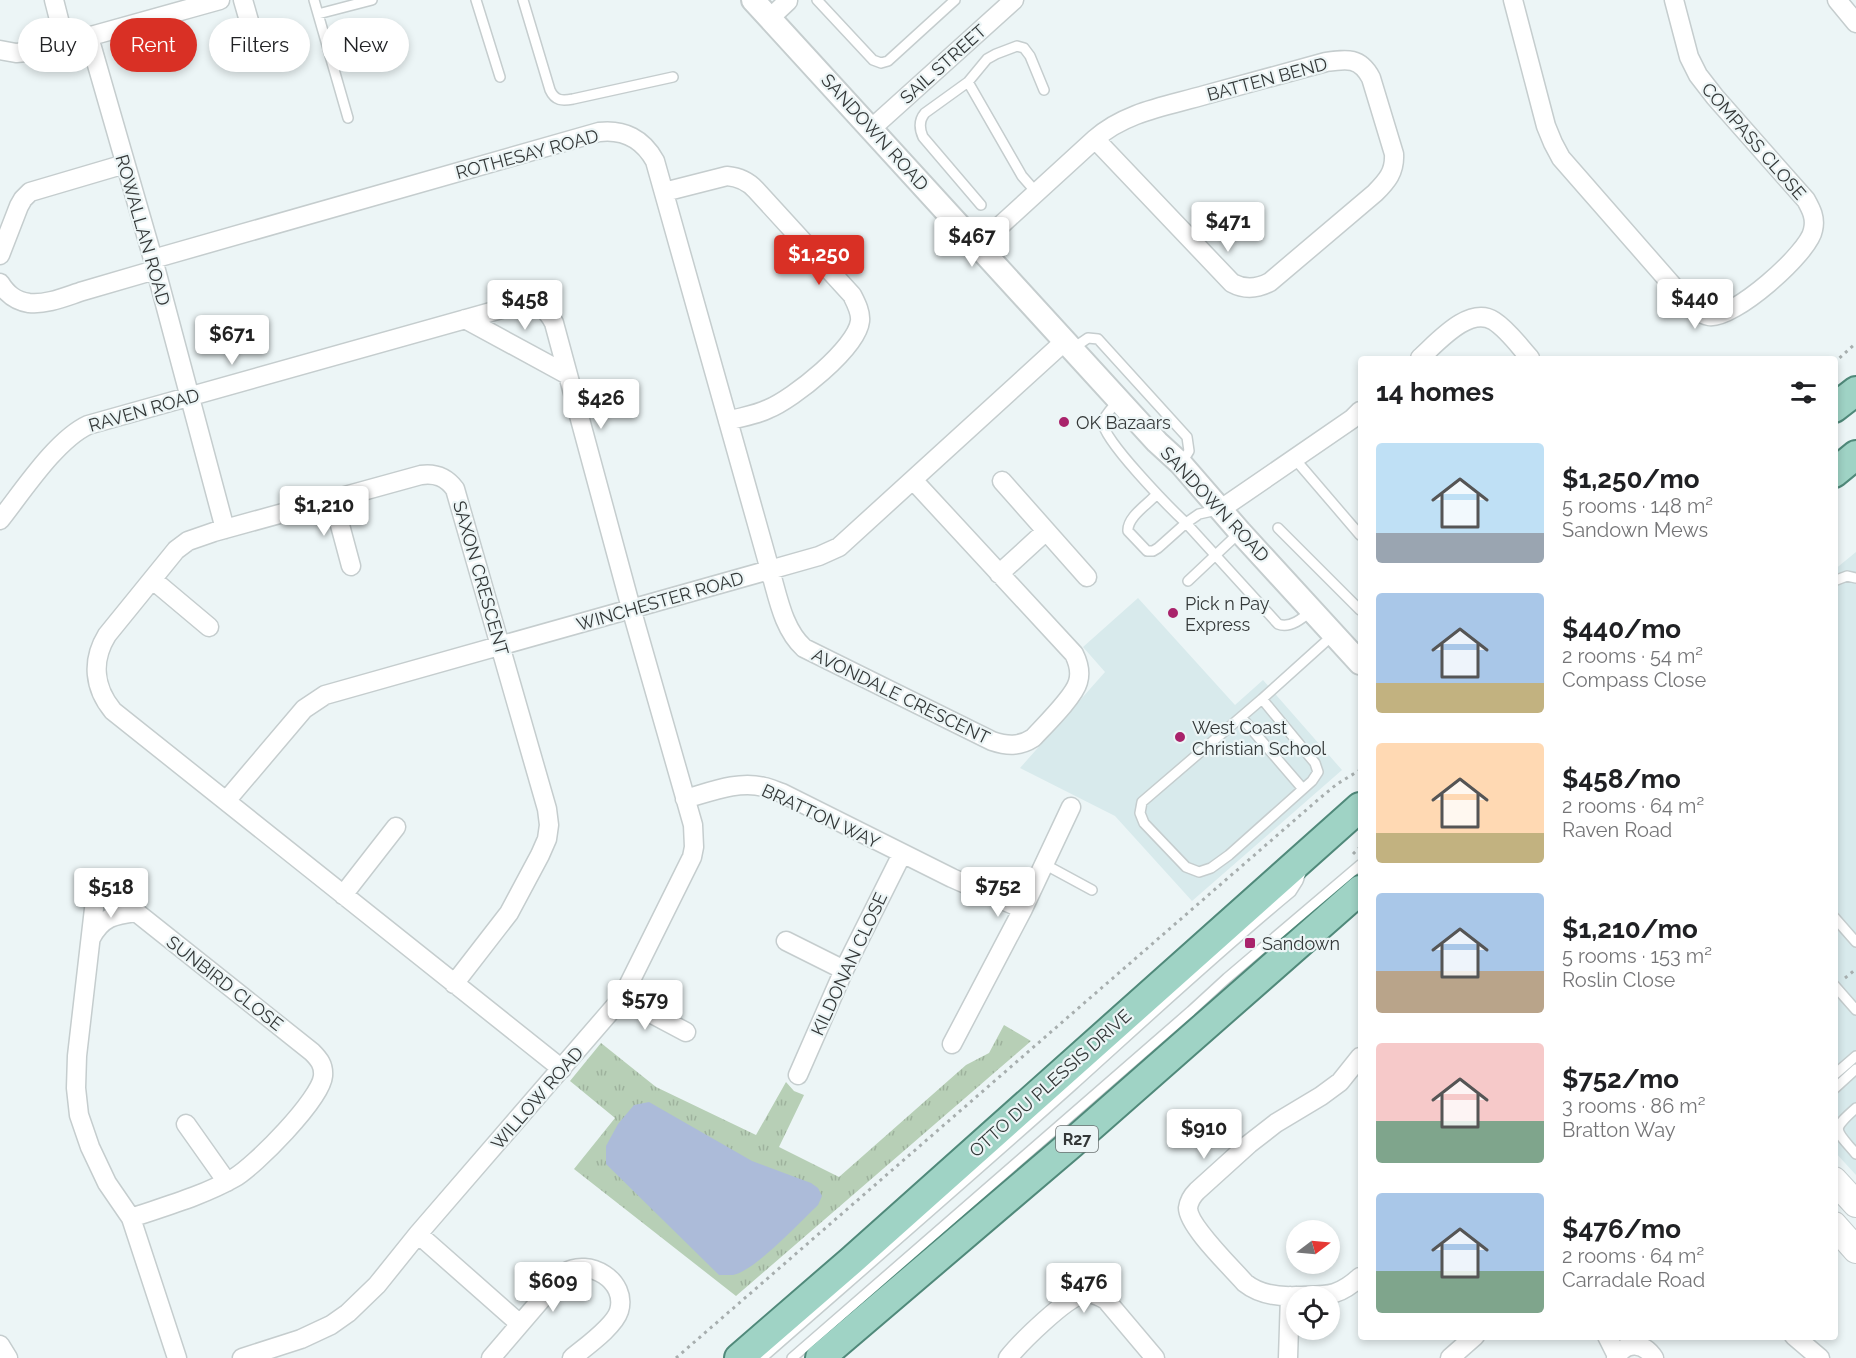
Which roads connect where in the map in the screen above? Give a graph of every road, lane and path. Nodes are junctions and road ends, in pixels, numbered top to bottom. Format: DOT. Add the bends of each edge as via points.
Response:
graph roads {
  1 [pos="54,0"];
  2 [pos="220,0"];
  3 [pos="243,0"];
  4 [pos="314,0"];
  5 [pos="372,0"];
  6 [pos="476,0"];
  7 [pos="523,0"];
  8 [pos="753,0"];
  9 [pos="788,0"];
  10 [pos="817,0"];
  11 [pos="955,0"];
  12 [pos="1014,0"];
  13 [pos="1513,0"];
  14 [pos="1674,0"];
  15 [pos="1837,0"];
  16 [pos="318,14"];
  17 [pos="59,18"];
  18 [pos="248,18"];
  19 [pos="770,18"];
  20 [pos="1856,23"];
  21 [pos="98,34"];
  22 [pos="0,50"];
  23 [pos="18,51"];
  24 [pos="98,69"];
  25 [pos="500,77"];
  26 [pos="674,77"];
  27 [pos="968,82"];
  28 [pos="1044,90"];
  29 [pos="348,118"];
  30 [pos="872,128"];
  31 [pos="1095,139"];
  32 [pos="125,164"];
  33 [pos="664,192"];
  34 [pos="1036,192"];
  35 [pos="981,205"];
  36 [pos="978,246"];
  37 [pos="0,255"];
  38 [pos="154,264"];
  39 [pos="0,283"];
  40 [pos="465,319"];
  41 [pos="1856,343"];
  42 [pos="1069,345"];
  43 [pos="1422,356"];
  44 [pos="1528,356"];
  45 [pos="1838,359"];
  46 [pos="568,375"];
  47 [pos="1131,375"];
  48 [pos="1118,391"];
  49 [pos="1856,391"];
  50 [pos="189,396"];
  51 [pos="1838,405"];
  52 [pos="1358,420"];
  53 [pos="728,421"];
  54 [pos="1175,424"];
  55 [pos="1157,442"];
  56 [pos="1856,455"];
  57 [pos="1294,458"];
  58 [pos="1181,464"];
  59 [pos="1838,470"];
  60 [pos="914,480"];
  61 [pos="1002,481"];
  62 [pos="1157,494"];
  63 [pos="333,499"];
  64 [pos="1221,509"];
  65 [pos="0,520"];
  66 [pos="1186,523"];
  67 [pos="1278,528"];
  68 [pos="225,529"];
  69 [pos="1046,531"];
  70 [pos="1240,532"];
  71 [pos="1358,533"];
  72 [pos="1216,556"];
  73 [pos="351,566"];
  74 [pos="770,570"];
  75 [pos="999,574"];
  76 [pos="1087,577"];
  77 [pos="1856,578"];
  78 [pos="1838,579"];
  79 [pos="153,580"];
  80 [pos="1188,581"];
  81 [pos="1358,596"];
  82 [pos="1353,601"];
  83 [pos="1358,607"];
  84 [pos="631,608"];
  85 [pos="1312,610"];
  86 [pos="208,627"];
  87 [pos="1333,634"];
  88 [pos="500,647"];
  89 [pos="1358,661"];
  90 [pos="1262,699"];
  91 [pos="1241,717"];
  92 [pos="1358,771"];
  93 [pos="1303,789"];
  94 [pos="686,799"];
  95 [pos="226,801"];
  96 [pos="1071,807"];
  97 [pos="1358,809"];
  98 [pos="396,827"];
  99 [pos="902,854"];
  100 [pos="1305,856"];
  101 [pos="1044,864"];
  102 [pos="1358,868"];
  103 [pos="1092,890"];
  104 [pos="1358,892"];
  105 [pos="343,895"];
  106 [pos="1023,909"];
  107 [pos="136,912"];
  108 [pos="1838,922"];
  109 [pos="91,938"];
  110 [pos="786,941"];
  111 [pos="1856,942"];
  112 [pos="844,970"];
  113 [pos="454,984"];
  114 [pos="1838,990"];
  115 [pos="622,998"];
  116 [pos="1856,1010"];
  117 [pos="686,1032"];
  118 [pos="952,1044"];
  119 [pos="1856,1056"];
  120 [pos="1358,1060"];
  121 [pos="562,1069"];
  122 [pos="1856,1069"];
  123 [pos="1838,1072"];
  124 [pos="798,1075"];
  125 [pos="1838,1085"];
  126 [pos="1856,1108"];
  127 [pos="186,1124"];
  128 [pos="1838,1125"];
  129 [pos="1838,1130"];
  130 [pos="1856,1154"];
  131 [pos="227,1182"];
  132 [pos="1838,1184"];
  133 [pos="1856,1204"];
  134 [pos="131,1218"];
  135 [pos="1838,1230"];
  136 [pos="418,1234"];
  137 [pos="1856,1250"];
  138 [pos="1358,1279"];
  139 [pos="1340,1291"];
  140 [pos="1286,1295"];
  141 [pos="520,1324"];
  142 [pos="1290,1340"];
  143 [pos="1470,1340"];
  144 [pos="1609,1340"];
  145 [pos="1799,1340"];
  146 [pos="0,1345"];
  147 [pos="287,1351"];
  148 [pos="1616,1357"];
  149 [pos="8,1358"];
  150 [pos="177,1358"];
  151 [pos="242,1358"];
  152 [pos="491,1358"];
  153 [pos="572,1358"];
  154 [pos="676,1358"];
  155 [pos="739,1358"];
  156 [pos="762,1358"];
  157 [pos="792,1358"];
  158 [pos="820,1358"];
  159 [pos="1008,1358"];
  160 [pos="1155,1358"];
  161 [pos="1288,1358"];
  162 [pos="1450,1358"];
  163 [pos="1654,1358"];
  164 [pos="1820,1358"];
  1 -- 17 [label="street"];
  2 -- 21 [label="street"];
  3 -- 18 [label="street"];
  4 -- 16 [label="lane"];
  5 -- 16 [label="lane"];
  6 -- 25 [label="lane"];
  7 -- 26 [label="lane" via="550,90 559,100"];
  8 -- 19 [label="street, SANDOWN ROAD"];
  9 -- 19 [label="street"];
  10 -- 11 [label="lane" via="873,60 881,63 888,61"];
  12 -- 30 [label="street, SAIL STREET"];
  13 -- 14 [label="street, COMPASS CLOSE" via="1546,126 1561,158 1680,294 1701,313 1715,316 1752,297 1799,254 1814,230 1814,220 1806,200 1698,75 1689,57"];
  15 -- 20 [label="street"];
  16 -- 29 [label="lane"];
  19 -- 30 [label="street, SANDOWN ROAD"];
  22 -- 23 [label="street"];
  24 -- 32 [label="street, ROWALLAN ROAD"];
  27 -- 28 [label="lane" via="987,59 1021,47 1030,56"];
  27 -- 34 [label="lane" via="1022,176"];
  27 -- 35 [label="lane" via="925,112 920,128 926,141"];
  30 -- 36 [label="street, SANDOWN ROAD"];
  31 -- 31 [label="street, BATTEN BEND" via="1125,118 1326,62 1352,60 1366,69 1371,78 1394,160 1391,174 1375,194 1270,282 1249,289 1232,283"];
  31 -- 34 [label="street, BATTEN BEND"];
  32 -- 37 [label="street" via="34,189 19,206"];
  32 -- 38 [label="street, ROWALLAN ROAD"];
  33 -- 38 [label="street, ROTHESAY ROAD" via="655,161 643,144 626,134 608,131"];
  33 -- 53 [label="street, ROTHESAY ROAD"];
  33 -- 53 [label="street" via="727,176 747,182 852,295 858,308 860,322 849,345 797,393 767,410"];
  34 -- 36 [label="street, BATTEN BEND"];
  36 -- 42 [label="street, SANDOWN ROAD"];
  38 -- 39 [label="street, ROTHESAY ROAD" via="52,301 32,304 11,296"];
  38 -- 50 [label="street, ROWALLAN ROAD"];
  40 -- 46 [label="street"];
  40 -- 46 [label="street, RAVEN ROAD" via="523,303 542,306 554,323"];
  40 -- 50 [label="street, RAVEN ROAD"];
  41 -- 45 [label="path"];
  42 -- 47 [label="lane" via="1095,338"];
  42 -- 48 [label="street, SANDOWN ROAD"];
  42 -- 60 [label="street, WINCHESTER ROAD"];
  43 -- 44 [label="street" via="1467,320 1484,317 1501,326"];
  46 -- 84 [label="street, RAVEN ROAD"];
  47 -- 48 [label="lane"];
  47 -- 54 [label="lane"];
  48 -- 55 [label="street, SANDOWN ROAD"];
  48 -- 62 [label="lane" via="1103,420 1103,428"];
  49 -- 51 [label="main road"];
  50 -- 65 [label="street, RAVEN ROAD" via="88,425 72,434"];
  50 -- 68 [label="street, ROWALLAN ROAD"];
  52 -- 57 [label="street"];
  53 -- 74 [label="street, ROTHESAY ROAD"];
  54 -- 55 [label="lane"];
  54 -- 58 [label="lane" via="1189,447"];
  55 -- 58 [label="street, SANDOWN ROAD"];
  56 -- 59 [label="main road"];
  57 -- 64 [label="street"];
  57 -- 71 [label="lane"];
  58 -- 64 [label="street, SANDOWN ROAD"];
  60 -- 74 [label="street, WINCHESTER ROAD" via="839,547"];
  60 -- 75 [label="street, AVONDALE CRESCENT"];
  61 -- 69 [label="street"];
  62 -- 66 [label="lane"];
  62 -- 66 [label="lane" via="1127,528 1147,550 1158,548"];
  63 -- 68 [label="street, SAXON CRESCENT"];
  63 -- 73 [label="street"];
  63 -- 88 [label="street, SAXON CRESCENT" via="429,474 450,482 458,496"];
  64 -- 66 [label="lane" via="1199,514"];
  64 -- 70 [label="street, SANDOWN ROAD"];
  66 -- 72 [label="lane"];
  67 -- 82 [label="lane"];
  68 -- 79 [label="street, SAXON CRESCENT" via="188,541"];
  69 -- 75 [label="street"];
  69 -- 76 [label="street"];
  70 -- 72 [label="lane"];
  70 -- 85 [label="street, SANDOWN ROAD"];
  72 -- 80 [label="lane"];
  72 -- 85 [label="lane" via="1280,625 1303,618"];
  74 -- 75 [label="street, AVONDALE CRESCENT" via="789,629 804,648 992,741 1016,745 1033,738 1075,690 1079,669 1074,654"];
  74 -- 84 [label="street, WINCHESTER ROAD"];
  77 -- 78 [label="lane"];
  79 -- 86 [label="street"];
  79 -- 95 [label="street, SAXON CRESCENT" via="104,640 98,656 98,687 113,711"];
  81 -- 82 [label="lane"];
  82 -- 83 [label="lane"];
  84 -- 88 [label="street, WINCHESTER ROAD"];
  84 -- 94 [label="street, WILLOW ROAD"];
  85 -- 87 [label="street, SANDOWN ROAD"];
  87 -- 89 [label="street, SANDOWN ROAD"];
  87 -- 90 [label="lane"];
  88 -- 95 [label="street, WINCHESTER ROAD" via="317,699 304,709"];
  88 -- 113 [label="street, SAXON CRESCENT" via="549,825 540,855 509,913"];
  90 -- 91 [label="lane"];
  90 -- 93 [label="lane" via="1318,768 1316,776"];
  91 -- 93 [label="lane"];
  91 -- 93 [label="lane" via="1142,802 1140,813 1144,823 1186,867 1204,871 1229,855"];
  92 -- 154 [label="path" via="1311,806"];
  94 -- 99 [label="street, BRATTON WAY" via="731,787 764,787"];
  94 -- 115 [label="street, WILLOW ROAD" via="694,836 692,857"];
  95 -- 105 [label="street, SAXON CRESCENT"];
  96 -- 101 [label="street"];
  97 -- 100 [label="main road, OTTO DU PLESSIS DRIVE"];
  98 -- 105 [label="street"];
  99 -- 106 [label="street, BRATTON WAY"];
  99 -- 112 [label="street, KILDONAN CLOSE"];
  100 -- 155 [label="main road, OTTO DU PLESSIS DRIVE"];
  100 -- 156 [label="lane" via="1291,892"];
  101 -- 103 [label="lane"];
  101 -- 106 [label="street"];
  102 -- 157 [label="lane"];
  104 -- 158 [label="main road, R27"];
  105 -- 113 [label="street, SAXON CRESCENT"];
  106 -- 118 [label="street"];
  107 -- 109 [label="street" via="108,918"];
  107 -- 109 [label="street" via="113,894 99,894"];
  107 -- 131 [label="street, SUNBIRD CLOSE" via="321,1062 323,1077 319,1090 276,1142 254,1164"];
  108 -- 111 [label="lane"];
  109 -- 134 [label="street" via="77,1056 79,1115 107,1183"];
  110 -- 112 [label="street"];
  112 -- 124 [label="street, KILDONAN CLOSE"];
  113 -- 121 [label="street, SAXON CRESCENT"];
  114 -- 116 [label="lane"];
  115 -- 117 [label="street"];
  115 -- 121 [label="street, WILLOW ROAD"];
  119 -- 123 [label="lane"];
  120 -- 140 [label="street" via="1340,1082 1249,1144 1190,1199 1188,1208 1198,1230 1245,1283 1263,1293"];
  121 -- 136 [label="street, WILLOW ROAD"];
  122 -- 125 [label="lane"];
  126 -- 128 [label="lane"];
  127 -- 131 [label="street"];
  129 -- 130 [label="lane"];
  131 -- 134 [label="street, SUNBIRD CLOSE"];
  132 -- 133 [label="main road"];
  134 -- 150 [label="street"];
  135 -- 137 [label="main road"];
  136 -- 141 [label="street"];
  136 -- 147 [label="street, WILLOW ROAD" via="377,1285 348,1313"];
  138 -- 139 [label="street"];
  141 -- 152 [label="street"];
  141 -- 153 [label="street" via="570,1269 584,1267 599,1272 614,1284 619,1311 611,1324"];
  142 -- 161 [label="street"];
  143 -- 162 [label="street"];
  144 -- 148 [label="street"];
  145 -- 164 [label="street"];
  146 -- 149 [label="street"];
  147 -- 151 [label="street, WILLOW ROAD"];
  148 -- 163 [label="street" via="1626,1347 1638,1345"];
  159 -- 160 [label="street" via="1067,1303 1086,1293 1106,1300"];
}
